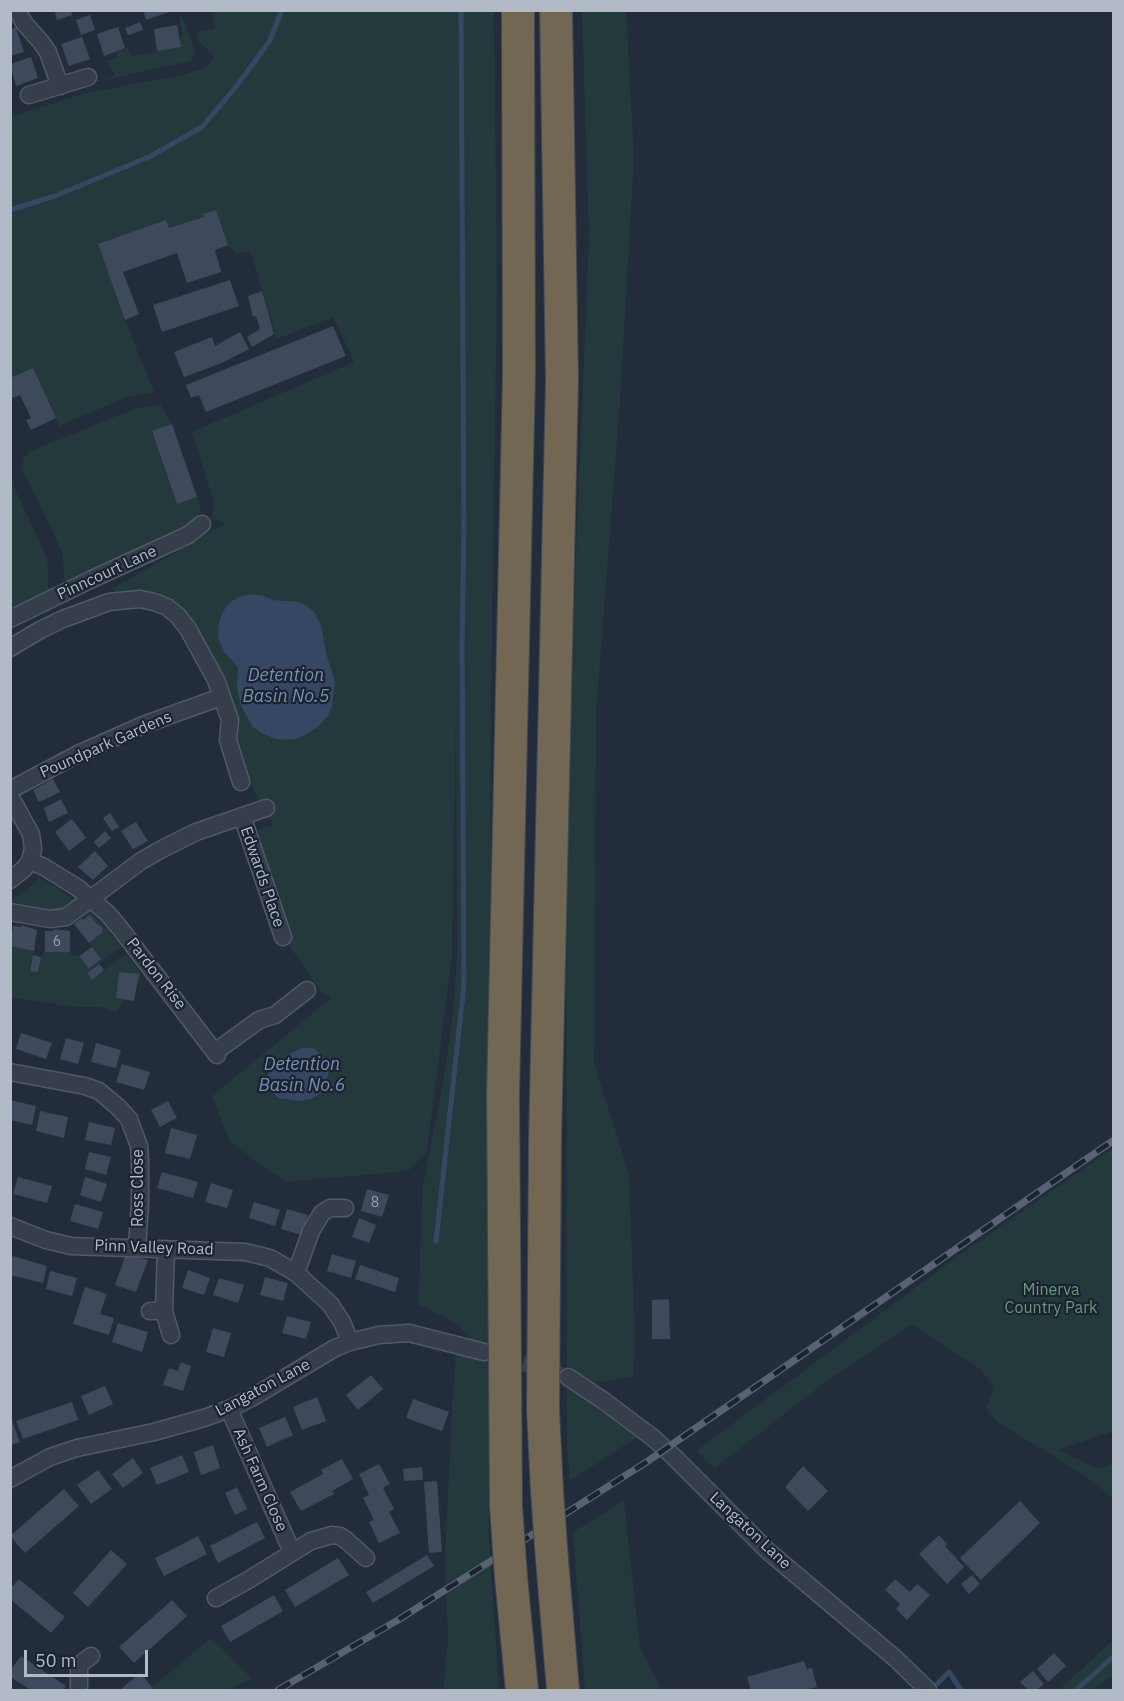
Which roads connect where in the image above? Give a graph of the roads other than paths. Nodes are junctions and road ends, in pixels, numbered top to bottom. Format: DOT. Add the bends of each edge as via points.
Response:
graph roads {
  1 [pos="16,10"];
  2 [pos="519,10"];
  3 [pos="556,10"];
  4 [pos="88,76"];
  5 [pos="60,86"];
  6 [pos="29,95"];
  7 [pos="202,524"];
  8 [pos="10,619"];
  9 [pos="10,648"];
  10 [pos="221,697"];
  11 [pos="241,782"];
  12 [pos="10,790"];
  13 [pos="10,796"];
  14 [pos="266,808"];
  15 [pos="242,816"];
  16 [pos="30,861"];
  17 [pos="10,879"];
  18 [pos="92,899"];
  19 [pos="10,912"];
  20 [pos="283,937"];
  21 [pos="307,990"];
  22 [pos="10,1072"];
  23 [pos="345,1208"];
  24 [pos="10,1226"];
  25 [pos="137,1247"];
  26 [pos="166,1249"];
  27 [pos="296,1273"];
  28 [pos="171,1335"];
  29 [pos="350,1341"];
  30 [pos="484,1352"];
  31 [pos="568,1377"];
  32 [pos="229,1409"];
  33 [pos="10,1479"];
  34 [pos="292,1551"];
  35 [pos="366,1558"];
  36 [pos="216,1598"];
  37 [pos="91,1656"];
  38 [pos="925,1688"];
  39 [pos="79,1690"];
  40 [pos="522,1690"];
  41 [pos="563,1690"];
  1 -- 5 [label="street" via="48,52"];
  2 -- 40 [label="highway, bridge" via="519,374 503,1095 506,1506"];
  3 -- 41 [label="highway, bridge" via="562,380 544,1141 543,1410"];
  4 -- 5 [label="street"];
  5 -- 6 [label="street"];
  7 -- 8 [label="street, Pinncourt Lane" via="164,547"];
  9 -- 10 [label="street" via="63,619 100,605 122,600 153,602 167,607 188,629 210,667"];
  10 -- 11 [label="street" via="230,720 228,740"];
  10 -- 12 [label="street, Poundpark Gardens" via="142,724"];
  13 -- 16 [label="street" via="31,834"];
  14 -- 15 [label="street, Edwards Place"];
  15 -- 18 [label="street, Edwards Place" via="162,849"];
  15 -- 20 [label="street, Edwards Place"];
  16 -- 17 [label="street"];
  16 -- 18 [label="street, Pardon Rise"];
  18 -- 19 [label="street" via="61,919"];
  18 -- 21 [label="street, Pardon Rise" via="119,927 216,1054 259,1020 275,1015"];
  22 -- 25 [label="street, Ross Close" via="99,1091 129,1119 140,1160"];
  23 -- 27 [label="street" via="330,1208 322,1213"];
  24 -- 25 [label="street, Pinn Valley Road" via="71,1245"];
  25 -- 26 [label="street, Pinn Valley Road"];
  26 -- 27 [label="street, Pinn Valley Road" via="245,1252 270,1258"];
  26 -- 28 [label="street" via="157,1311"];
  27 -- 29 [label="street, Pinn Valley Road" via="330,1304"];
  29 -- 30 [label="street, Langaton Lane" via="409,1333"];
  29 -- 32 [label="street, Langaton Lane"];
  31 -- 38 [label="street, Langaton Lane" via="652,1437 769,1552"];
  32 -- 33 [label="street, Langaton Lane" via="154,1432 77,1448 50,1457"];
  32 -- 34 [label="street, Ash Farm Close"];
  34 -- 35 [label="street, Ash Farm Close" via="332,1535 346,1540"];
  34 -- 36 [label="street, Ash Farm Close"];
  37 -- 39 [label="street" via="79,1665"];
}
